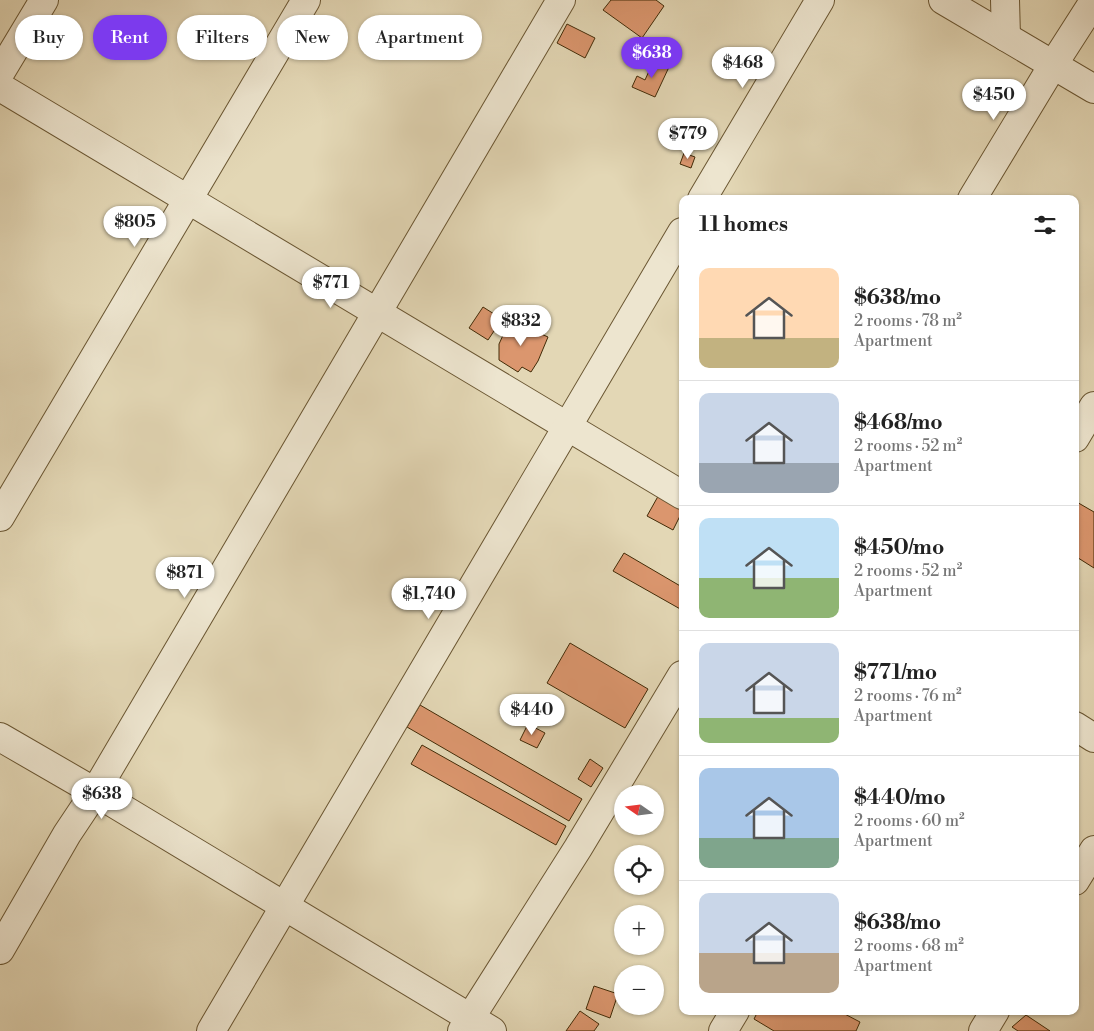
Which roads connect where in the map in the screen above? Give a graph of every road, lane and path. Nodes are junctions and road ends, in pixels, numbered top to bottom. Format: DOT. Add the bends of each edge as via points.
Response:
graph roads {
  1 [pos="44,0"];
  2 [pos="306,0"];
  3 [pos="562,0"];
  4 [pos="820,0"];
  5 [pos="943,0"];
  6 [pos="1006,0"];
  7 [pos="1094,1"];
  8 [pos="1006,37"];
  9 [pos="1053,64"];
  10 [pos="0,73"];
  11 [pos="0,87"];
  12 [pos="1094,89"];
  13 [pos="704,195"];
  14 [pos="974,195"];
  15 [pos="188,200"];
  16 [pos="679,237"];
  17 [pos="379,313"];
  18 [pos="1094,406"];
  19 [pos="567,426"];
  20 [pos="1079,431"];
  21 [pos="679,493"];
  22 [pos="0,517"];
  23 [pos="679,680"];
  24 [pos="1079,729"];
  25 [pos="0,737"];
  26 [pos="1094,738"];
  27 [pos="95,792"];
  28 [pos="1094,850"];
  29 [pos="1079,874"];
  30 [pos="286,907"];
  31 [pos="0,950"];
  32 [pos="733,1015"];
  33 [pos="993,1015"];
  34 [pos="475,1027"];
  35 [pos="211,1031"];
  36 [pos="723,1031"];
  37 [pos="983,1031"];
  1 -- 10 [label="street"];
  2 -- 15 [label="street"];
  3 -- 17 [label="street"];
  4 -- 13 [label="street"];
  5 -- 8 [label="street"];
  6 -- 8 [label="street"];
  7 -- 9 [label="street"];
  8 -- 9 [label="street"];
  9 -- 12 [label="street"];
  9 -- 14 [label="street"];
  11 -- 15 [label="street"];
  15 -- 17 [label="street"];
  15 -- 22 [label="street"];
  16 -- 19 [label="street"];
  17 -- 19 [label="street"];
  17 -- 27 [label="street"];
  18 -- 20 [label="street"];
  19 -- 21 [label="street"];
  19 -- 30 [label="street"];
  23 -- 34 [label="street"];
  24 -- 26 [label="street"];
  25 -- 27 [label="street"];
  27 -- 30 [label="street"];
  27 -- 31 [label="street"];
  28 -- 29 [label="street"];
  30 -- 34 [label="street"];
  30 -- 35 [label="street"];
  32 -- 36 [label="street"];
  33 -- 37 [label="street"];
}
